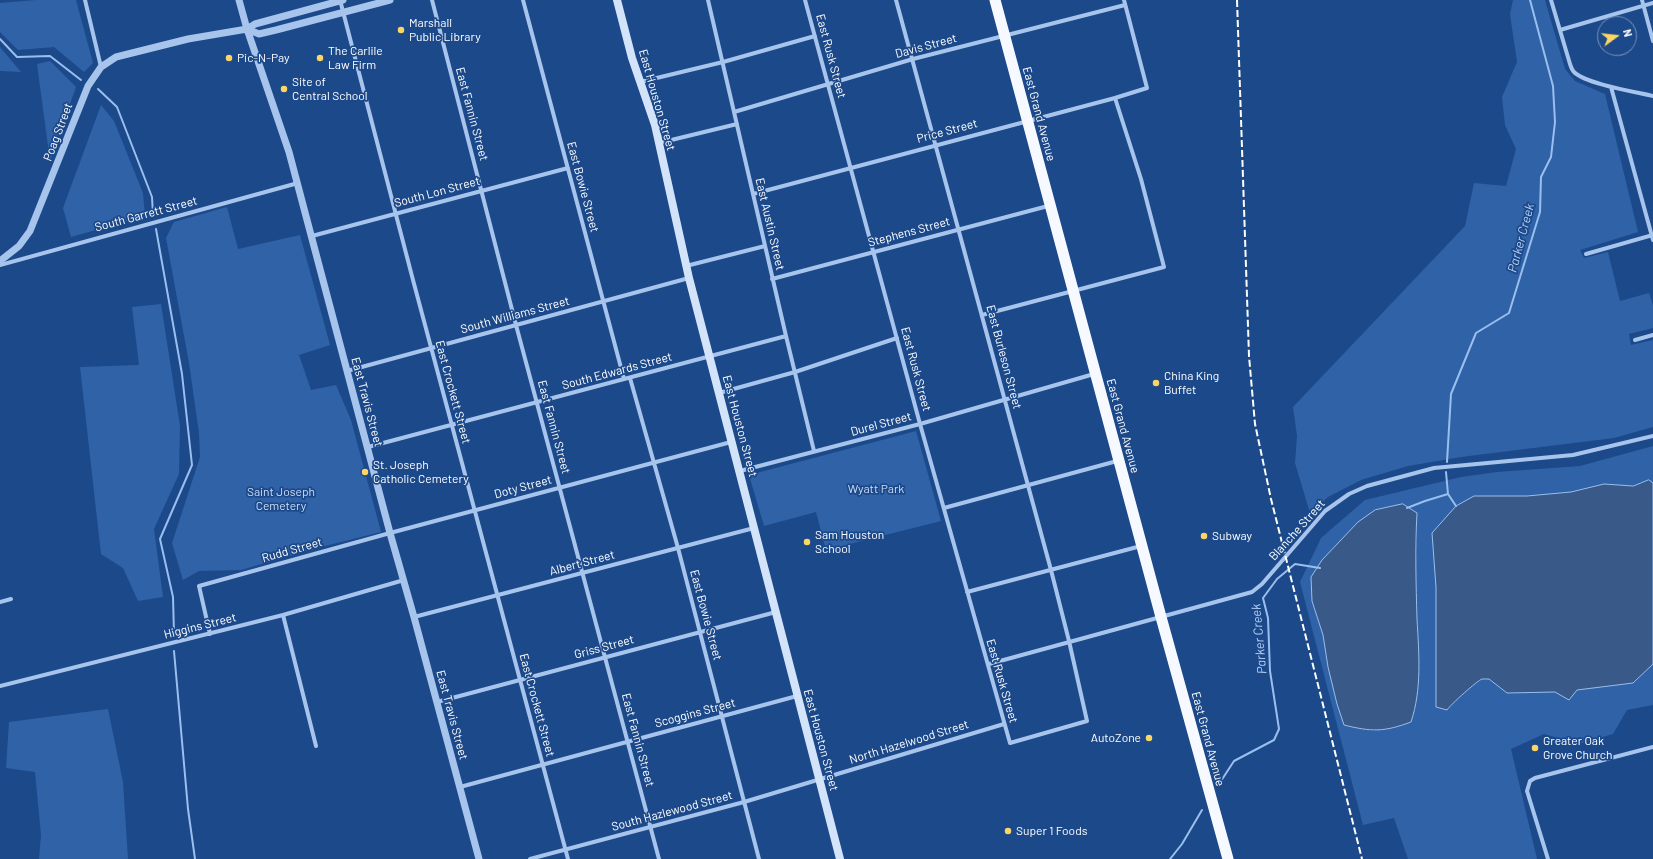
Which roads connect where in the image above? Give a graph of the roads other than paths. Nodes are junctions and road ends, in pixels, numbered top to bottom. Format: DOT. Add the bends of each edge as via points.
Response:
graph roads {
  1 [pos="85,0"];
  2 [pos="239,0"];
  3 [pos="341,0"];
  4 [pos="390,0"];
  5 [pos="432,0"];
  6 [pos="523,0"];
  7 [pos="617,0"];
  8 [pos="708,0"];
  9 [pos="805,0"];
  10 [pos="896,0"];
  11 [pos="995,0"];
  12 [pos="1551,0"];
  13 [pos="1642,0"];
  14 [pos="1125,2"];
  15 [pos="1653,4"];
  16 [pos="1644,6"];
  17 [pos="343,12"];
  18 [pos="247,29"];
  19 [pos="1560,30"];
  20 [pos="815,36"];
  21 [pos="1004,36"];
  22 [pos="1653,41"];
  23 [pos="913,59"];
  24 [pos="723,62"];
  25 [pos="101,67"];
  26 [pos="640,82"];
  27 [pos="828,83"];
  28 [pos="1611,87"];
  29 [pos="1653,96"];
  30 [pos="1115,98"];
  31 [pos="734,112"];
  32 [pos="1027,120"];
  33 [pos="737,124"];
  34 [pos="658,143"];
  35 [pos="936,145"];
  36 [pos="852,166"];
  37 [pos="568,168"];
  38 [pos="298,183"];
  39 [pos="482,191"];
  40 [pos="753,194"];
  41 [pos="1050,205"];
  42 [pos="396,214"];
  43 [pos="958,230"];
  44 [pos="312,236"];
  45 [pos="1653,237"];
  46 [pos="765,246"];
  47 [pos="875,252"];
  48 [pos="1586,254"];
  49 [pos="0,261"];
  50 [pos="0,265"];
  51 [pos="686,266"];
  52 [pos="689,278"];
  53 [pos="772,279"];
  54 [pos="1073,291"];
  55 [pos="603,302"];
  56 [pos="982,315"];
  57 [pos="516,325"];
  58 [pos="786,336"];
  59 [pos="1653,336"];
  60 [pos="897,338"];
  61 [pos="1635,340"];
  62 [pos="431,348"];
  63 [pos="709,357"];
  64 [pos="347,371"];
  65 [pos="795,372"];
  66 [pos="1096,374"];
  67 [pos="630,378"];
  68 [pos="624,379"];
  69 [pos="718,393"];
  70 [pos="1005,401"];
  71 [pos="537,402"];
  72 [pos="920,424"];
  73 [pos="452,425"];
  74 [pos="1653,436"];
  75 [pos="732,442"];
  76 [pos="368,447"];
  77 [pos="814,452"];
  78 [pos="1119,460"];
  79 [pos="654,462"];
  80 [pos="740,471"];
  81 [pos="1027,486"];
  82 [pos="560,488"];
  83 [pos="944,508"];
  84 [pos="475,510"];
  85 [pos="754,528"];
  86 [pos="390,533"];
  87 [pos="1142,546"];
  88 [pos="678,548"];
  89 [pos="1051,570"];
  90 [pos="583,573"];
  91 [pos="404,580"];
  92 [pos="967,592"];
  93 [pos="498,595"];
  94 [pos="11,599"];
  95 [pos="0,602"];
  96 [pos="776,612"];
  97 [pos="283,615"];
  98 [pos="414,617"];
  99 [pos="1161,617"];
  100 [pos="700,632"];
  101 [pos="210,634"];
  102 [pos="1070,641"];
  103 [pos="605,657"];
  104 [pos="989,664"];
  105 [pos="520,680"];
  106 [pos="0,686"];
  107 [pos="797,696"];
  108 [pos="437,702"];
  109 [pos="722,717"];
  110 [pos="1004,724"];
  111 [pos="628,742"];
  112 [pos="1010,743"];
  113 [pos="316,746"];
  114 [pos="1653,747"];
  115 [pos="543,765"];
  116 [pos="819,779"];
  117 [pos="460,787"];
  118 [pos="744,802"];
  119 [pos="651,827"];
  120 [pos="565,850"];
  121 [pos="479,859"];
  122 [pos="530,859"];
  123 [pos="568,859"];
  124 [pos="659,859"];
  125 [pos="759,859"];
  126 [pos="840,859"];
  127 [pos="1228,859"];
  128 [pos="1548,859"];
  1 -- 25 [label="street"];
  2 -- 18 [label="street, East Travis Street"];
  3 -- 17 [label="street, East Crockett Street"];
  3 -- 18 [label="street" via="255,24"];
  4 -- 17 [label="street"];
  5 -- 39 [label="street, East Fannin Street"];
  6 -- 37 [label="street, East Bowie Street"];
  7 -- 26 [label="main road, East Houston Street"];
  8 -- 24 [label="street, East Austin Street"];
  9 -- 20 [label="street, East Rusk Street"];
  10 -- 23 [label="street, East Burleson Street"];
  11 -- 21 [label="highway, East Grand Avenue"];
  12 -- 19 [label="street"];
  13 -- 16 [label="street"];
  14 -- 21 [label="street, Davis Street"];
  14 -- 30 [label="street, Price Street" via="1147,88"];
  15 -- 16 [label="street"];
  16 -- 19 [label="street"];
  16 -- 22 [label="street"];
  17 -- 18 [label="street" via="259,34"];
  17 -- 42 [label="street, East Crockett Street"];
  18 -- 25 [label="street" via="127,53"];
  18 -- 38 [label="street, East Travis Street"];
  19 -- 28 [label="street" via="1574,72 1582,78"];
  20 -- 24 [label="street"];
  20 -- 27 [label="street, East Rusk Street"];
  21 -- 23 [label="street, Davis Street"];
  21 -- 32 [label="highway, East Grand Avenue"];
  23 -- 27 [label="street, Davis Street"];
  23 -- 35 [label="street, East Burleson Street"];
  24 -- 26 [label="street"];
  24 -- 31 [label="street, East Austin Street"];
  25 -- 49 [label="street, Poag Street" via="88,86 30,231 19,246"];
  26 -- 34 [label="main road, East Houston Street"];
  27 -- 31 [label="street, Davis Street" via="820,88"];
  27 -- 36 [label="street, East Rusk Street"];
  28 -- 29 [label="street"];
  28 -- 45 [label="street"];
  30 -- 32 [label="street, Price Street"];
  30 -- 54 [label="street" via="1164,268"];
  31 -- 33 [label="street, East Austin Street"];
  32 -- 35 [label="street, Price Street"];
  32 -- 41 [label="highway, East Grand Avenue"];
  33 -- 34 [label="street"];
  33 -- 40 [label="street, East Austin Street"];
  34 -- 51 [label="main road, East Houston Street"];
  35 -- 36 [label="street, Price Street"];
  35 -- 43 [label="street, East Burleson Street"];
  36 -- 40 [label="street, Price Street"];
  36 -- 47 [label="street, East Rusk Street"];
  37 -- 39 [label="street, South Lon Street"];
  37 -- 55 [label="street, East Bowie Street"];
  38 -- 44 [label="street, East Travis Street"];
  38 -- 50 [label="street, South Garrett Street"];
  39 -- 42 [label="street, South Lon Street"];
  39 -- 57 [label="street, East Fannin Street"];
  40 -- 46 [label="street, East Austin Street"];
  41 -- 43 [label="street, Stephens Street"];
  41 -- 54 [label="highway, East Grand Avenue"];
  42 -- 44 [label="street, South Lon Street"];
  42 -- 62 [label="street, East Crockett Street"];
  43 -- 47 [label="street, Stephens Street"];
  43 -- 56 [label="street, East Burleson Street"];
  44 -- 64 [label="street, East Travis Street"];
  45 -- 48 [label="street"];
  46 -- 51 [label="street"];
  46 -- 53 [label="street, East Austin Street"];
  47 -- 53 [label="street, Stephens Street"];
  47 -- 60 [label="street, East Rusk Street"];
  51 -- 52 [label="main road, East Houston Street"];
  52 -- 55 [label="street, South Williams Street"];
  52 -- 63 [label="main road, East Houston Street"];
  53 -- 58 [label="street, East Austin Street"];
  54 -- 56 [label="street"];
  54 -- 66 [label="highway, East Grand Avenue"];
  55 -- 57 [label="street, South Williams Street"];
  55 -- 68 [label="street, East Bowie Street"];
  56 -- 70 [label="street, East Burleson Street"];
  57 -- 62 [label="street, South Williams Street"];
  57 -- 71 [label="street, East Fannin Street"];
  58 -- 63 [label="street, South Edwards Street"];
  58 -- 65 [label="street, East Austin Street"];
  59 -- 61 [label="street"];
  60 -- 65 [label="street"];
  60 -- 72 [label="street, East Rusk Street"];
  62 -- 64 [label="street, South Williams Street"];
  62 -- 73 [label="street, East Crockett Street"];
  63 -- 67 [label="street, South Edwards Street"];
  63 -- 69 [label="main road, East Houston Street"];
  64 -- 76 [label="street, East Travis Street"];
  65 -- 69 [label="street"];
  65 -- 77 [label="street, East Austin Street"];
  66 -- 70 [label="street, Durel Street"];
  66 -- 78 [label="highway, East Grand Avenue"];
  67 -- 68 [label="street, South Edwards Street"];
  67 -- 79 [label="street, East Bowie Street"];
  68 -- 71 [label="street, South Edwards Street"];
  69 -- 75 [label="main road, East Houston Street"];
  70 -- 72 [label="street, Durel Street"];
  70 -- 81 [label="street, East Burleson Street"];
  71 -- 73 [label="street, South Edwards Street"];
  71 -- 82 [label="street, East Fannin Street"];
  72 -- 77 [label="street, Durel Street"];
  72 -- 83 [label="street, East Rusk Street"];
  73 -- 76 [label="street, South Edwards Street"];
  73 -- 84 [label="street, East Crockett Street"];
  74 -- 99 [label="street, Blanche Street" via="1573,455 1434,468 1367,486 1349,494 1325,511 1262,584 1252,592"];
  75 -- 79 [label="street, Doty Street"];
  75 -- 80 [label="main road, East Houston Street"];
  76 -- 86 [label="street, East Travis Street"];
  77 -- 80 [label="street, Durel Street"];
  78 -- 81 [label="street"];
  78 -- 87 [label="highway, East Grand Avenue"];
  79 -- 82 [label="street, Doty Street"];
  79 -- 88 [label="street, East Bowie Street"];
  80 -- 85 [label="main road, East Houston Street"];
  81 -- 83 [label="street"];
  81 -- 89 [label="street, East Burleson Street"];
  82 -- 84 [label="street, Doty Street"];
  82 -- 90 [label="street, East Fannin Street"];
  83 -- 92 [label="street, East Rusk Street"];
  84 -- 86 [label="street, Doty Street"];
  84 -- 93 [label="street, East Crockett Street"];
  85 -- 88 [label="street, Albert Street"];
  85 -- 96 [label="main road, East Houston Street"];
  86 -- 91 [label="street, East Travis Street"];
  86 -- 101 [label="street, Rudd Street" via="199,586"];
  87 -- 89 [label="street"];
  87 -- 99 [label="highway, East Grand Avenue"];
  88 -- 90 [label="street, Albert Street"];
  88 -- 100 [label="street, East Bowie Street"];
  89 -- 92 [label="street"];
  89 -- 102 [label="street, East Burleson Street"];
  90 -- 93 [label="street, Albert Street"];
  90 -- 103 [label="street, East Fannin Street"];
  91 -- 97 [label="street, Higgins Street"];
  91 -- 98 [label="street, East Travis Street"];
  92 -- 104 [label="street, East Rusk Street" via="981,646"];
  93 -- 98 [label="street, Albert Street"];
  93 -- 105 [label="street, East Crockett Street"];
  94 -- 95 [label="street"];
  96 -- 100 [label="street, Griss Street"];
  96 -- 107 [label="main road, East Houston Street"];
  97 -- 101 [label="street, Higgins Street"];
  97 -- 113 [label="street"];
  98 -- 108 [label="street, East Travis Street"];
  99 -- 102 [label="street, Blanche Street"];
  99 -- 127 [label="highway, East Grand Avenue"];
  100 -- 103 [label="street, Griss Street"];
  100 -- 109 [label="street, East Bowie Street"];
  101 -- 106 [label="street, Higgins Street"];
  102 -- 104 [label="street, Blanche Street"];
  102 -- 112 [label="street, East Burleson Street" via="1087,721"];
  103 -- 105 [label="street, Griss Street"];
  103 -- 111 [label="street, East Fannin Street"];
  104 -- 110 [label="street, East Rusk Street"];
  105 -- 108 [label="street, Griss Street"];
  105 -- 115 [label="street, East Crockett Street"];
  107 -- 109 [label="street, Scoggins Street"];
  107 -- 116 [label="main road, East Houston Street"];
  108 -- 117 [label="street, East Travis Street"];
  109 -- 111 [label="street, Scoggins Street"];
  109 -- 118 [label="street, East Bowie Street"];
  110 -- 112 [label="street, East Rusk Street"];
  110 -- 116 [label="street, North Hazelwood Street"];
  111 -- 115 [label="street, Scoggins Street"];
  111 -- 119 [label="street, East Fannin Street"];
  114 -- 128 [label="street" via="1530,781 1527,791"];
  115 -- 117 [label="street, Scoggins Street"];
  115 -- 120 [label="street, East Crockett Street"];
  116 -- 118 [label="street, South Hazlewood Street"];
  116 -- 126 [label="main road, East Houston Street"];
  117 -- 121 [label="street, East Travis Street"];
  118 -- 119 [label="street, South Hazlewood Street"];
  118 -- 125 [label="street, East Bowie Street"];
  119 -- 120 [label="street, South Hazlewood Street"];
  119 -- 124 [label="street, East Fannin Street"];
  120 -- 122 [label="street, South Hazlewood Street"];
  120 -- 123 [label="street, East Crockett Street"];
}
